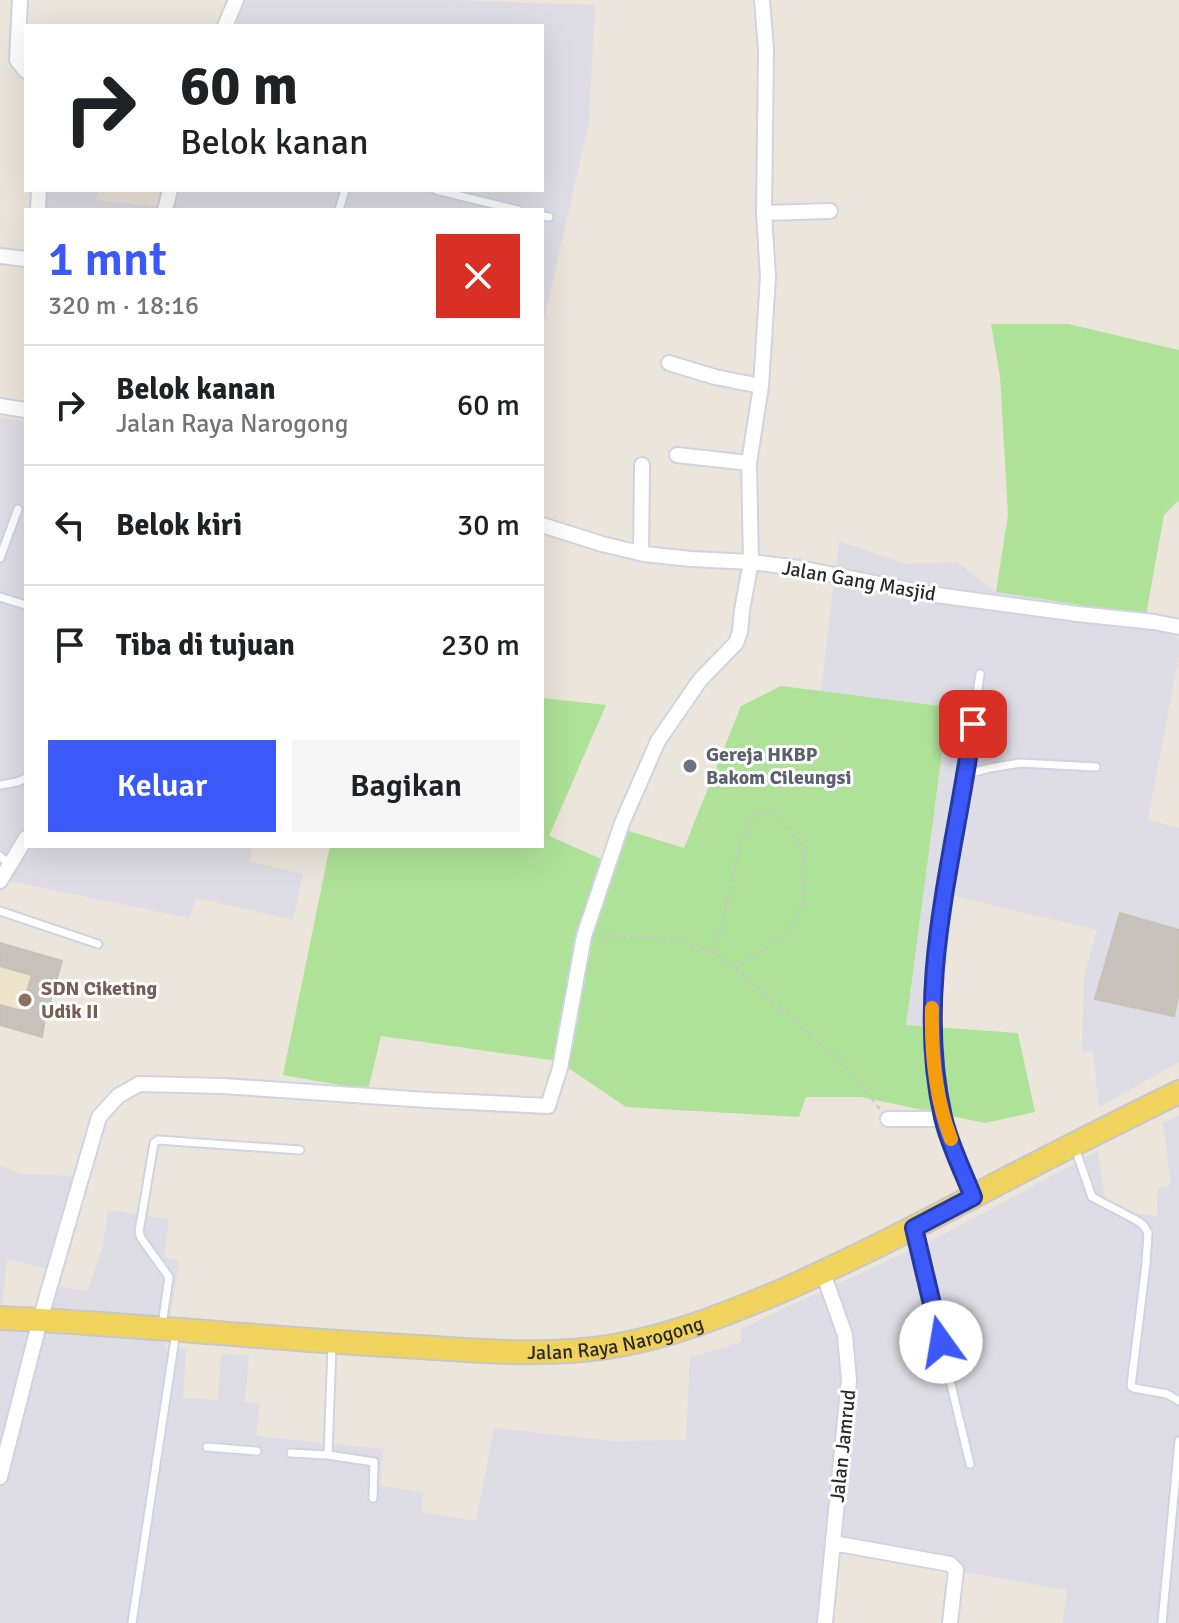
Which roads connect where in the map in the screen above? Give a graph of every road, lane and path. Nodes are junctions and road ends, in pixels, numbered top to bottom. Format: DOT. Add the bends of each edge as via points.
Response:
graph roads {
  1 [pos="20,0"];
  2 [pos="236,0"];
  3 [pos="765,3"];
  4 [pos="226,24"];
  5 [pos="24,69"];
  6 [pos="444,192"];
  7 [pos="510,208"];
  8 [pos="830,211"];
  9 [pos="764,213"];
  10 [pos="0,256"];
  11 [pos="24,259"];
  12 [pos="669,363"];
  13 [pos="761,386"];
  14 [pos="0,406"];
  15 [pos="24,410"];
  16 [pos="677,455"];
  17 [pos="749,463"];
  18 [pos="642,465"];
  19 [pos="18,509"];
  20 [pos="544,526"];
  21 [pos="641,553"];
  22 [pos="0,558"];
  23 [pos="751,562"];
  24 [pos="0,597"];
  25 [pos="24,604"];
  26 [pos="1179,627"];
  27 [pos="980,674"];
  28 [pos="1096,767"];
  29 [pos="966,774"];
  30 [pos="24,779"];
  31 [pos="0,785"];
  32 [pos="24,840"];
  33 [pos="5,860"];
  34 [pos="0,881"];
  35 [pos="0,911"];
  36 [pos="584,936"];
  37 [pos="98,944"];
  38 [pos="713,952"];
  39 [pos="735,968"];
  40 [pos="1179,1092"];
  41 [pos="888,1119"];
  42 [pos="943,1119"];
  43 [pos="1073,1144"];
  44 [pos="300,1150"];
  45 [pos="973,1197"];
  46 [pos="914,1228"];
  47 [pos="823,1273"];
  48 [pos="0,1318"];
  49 [pos="40,1320"];
  50 [pos="168,1329"];
  51 [pos="333,1342"];
  52 [pos="1179,1401"];
  53 [pos="1179,1441"];
  54 [pos="207,1447"];
  55 [pos="257,1451"];
  56 [pos="291,1453"];
  57 [pos="328,1455"];
  58 [pos="970,1464"];
  59 [pos="0,1477"];
  60 [pos="373,1498"];
  61 [pos="833,1543"];
  62 [pos="132,1623"];
  63 [pos="825,1623"];
  64 [pos="950,1623"];
  65 [pos="1162,1623"];
  1 -- 5 [label="street" via="17,60"];
  2 -- 4 [label="street"];
  3 -- 9 [label="street"];
  6 -- 7 [label="lane"];
  8 -- 9 [label="street"];
  9 -- 13 [label="street" via="768,277"];
  10 -- 11 [label="street"];
  12 -- 13 [label="street"];
  13 -- 17 [label="street"];
  14 -- 15 [label="street"];
  16 -- 17 [label="street"];
  17 -- 23 [label="street"];
  18 -- 21 [label="street"];
  19 -- 22 [label="lane"];
  20 -- 21 [label="street, Jalan Gang Masjid"];
  21 -- 23 [label="street, Jalan Gang Masjid"];
  23 -- 26 [label="street, Jalan Gang Masjid" via="936,595"];
  23 -- 36 [label="street" via="736,643 700,680 658,741 622,823"];
  24 -- 25 [label="lane"];
  27 -- 29 [label="lane"];
  28 -- 29 [label="lane" via="1020,763"];
  29 -- 42 [label="lane" via="942,901 932,1011"];
  30 -- 31 [label="lane"];
  32 -- 33 [label="street"];
  33 -- 34 [label="street"];
  35 -- 37 [label="lane"];
  36 -- 38 [label="path" via="668,938"];
  36 -- 49 [label="street" via="548,1106 139,1084 118,1096 99,1117"];
  38 -- 39 [label="path"];
  38 -- 39 [label="path" via="741,840 753,816 774,812 804,848 803,905 785,936"];
  39 -- 41 [label="path" via="844,1065"];
  40 -- 43 [label="main road, Jalan Raya Narogong"];
  41 -- 42 [label="street"];
  42 -- 45 [label="lane"];
  43 -- 45 [label="main road, Jalan Raya Narogong"];
  43 -- 52 [label="lane" via="1092,1197 1138,1221 1148,1233 1131,1386"];
  44 -- 50 [label="lane" via="154,1143 139,1232 169,1277"];
  45 -- 46 [label="main road, Jalan Raya Narogong"];
  46 -- 47 [label="main road, Jalan Raya Narogong"];
  46 -- 58 [label="lane"];
  47 -- 51 [label="main road, Jalan Raya Narogong" via="717,1318 611,1346 515,1353"];
  47 -- 61 [label="street, Jalan Jamrud" via="845,1335 849,1380"];
  48 -- 49 [label="main road, Jalan Raya Narogong"];
  49 -- 50 [label="main road, Jalan Raya Narogong"];
  49 -- 59 [label="street"];
  50 -- 51 [label="main road, Jalan Raya Narogong"];
  50 -- 62 [label="lane"];
  51 -- 57 [label="lane"];
  53 -- 65 [label="lane"];
  54 -- 55 [label="lane"];
  56 -- 57 [label="lane"];
  57 -- 60 [label="lane" via="374,1462"];
  61 -- 63 [label="street, Jalan Jamrud"];
  61 -- 64 [label="street" via="950,1564 956,1570"];
}
